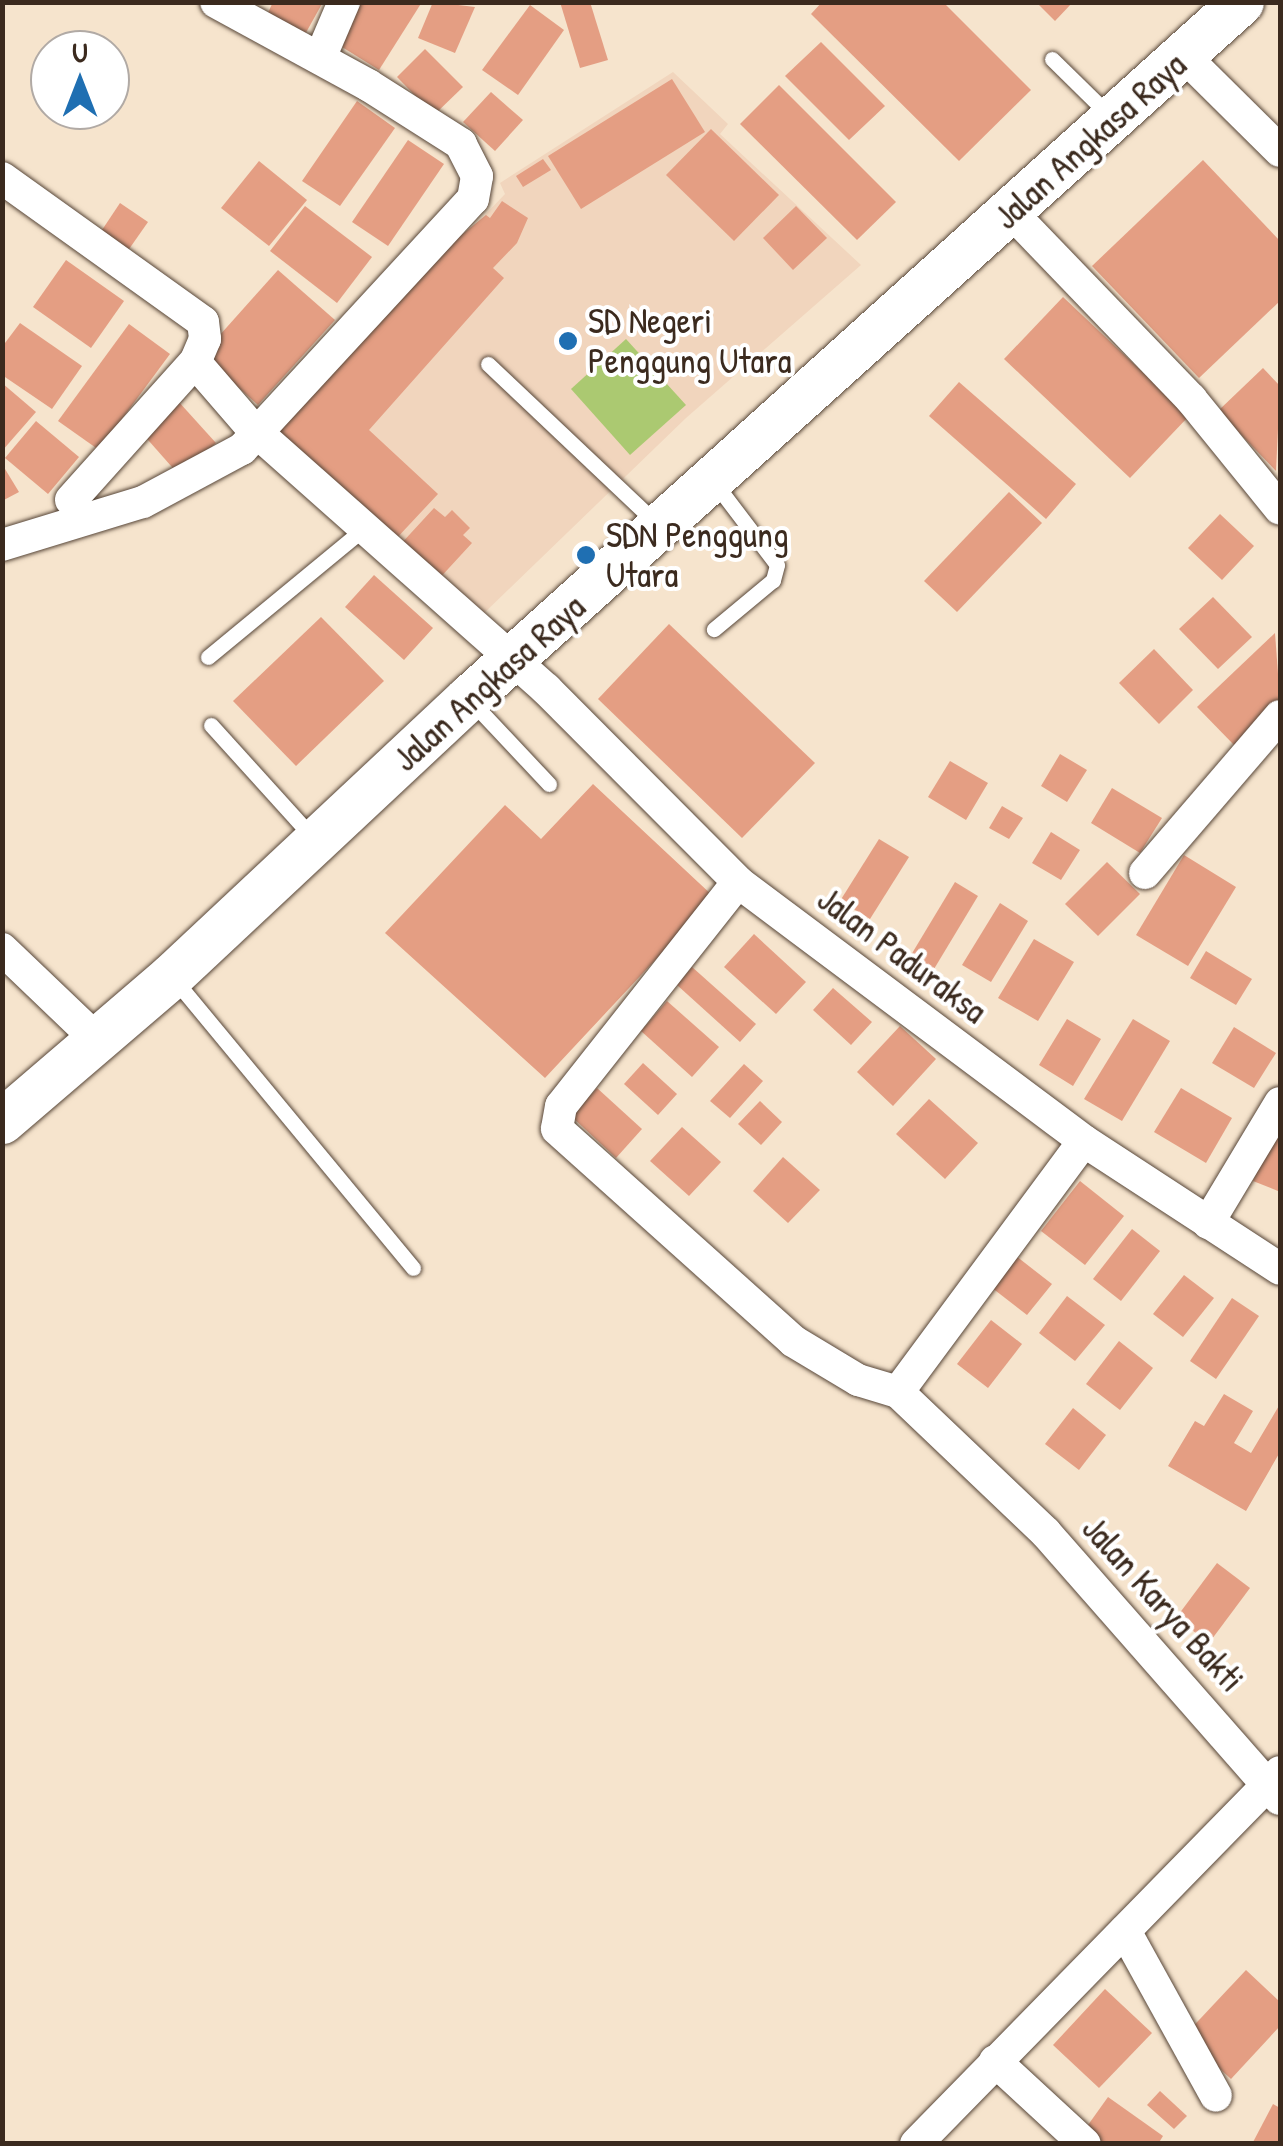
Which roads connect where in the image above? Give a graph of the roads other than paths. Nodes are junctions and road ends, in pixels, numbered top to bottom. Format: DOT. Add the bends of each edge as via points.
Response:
graph roads {
  1 [pos="216,2"];
  2 [pos="344,2"];
  3 [pos="1241,2"];
  4 [pos="1184,56"];
  5 [pos="320,58"];
  6 [pos="1052,59"];
  7 [pos="1114,120"];
  8 [pos="1280,151"];
  9 [pos="2,178"];
  10 [pos="1011,212"];
  11 [pos="194,362"];
  12 [pos="488,364"];
  13 [pos="252,427"];
  14 [pos="714,482"];
  15 [pos="71,500"];
  16 [pos="1280,509"];
  17 [pos="662,528"];
  18 [pos="362,530"];
  19 [pos="2,544"];
  20 [pos="714,630"];
  21 [pos="208,657"];
  22 [pos="512,660"];
  23 [pos="468,698"];
  24 [pos="1280,716"];
  25 [pos="210,725"];
  26 [pos="549,784"];
  27 [pos="316,841"];
  28 [pos="1145,873"];
  29 [pos="738,882"];
  30 [pos="2,949"];
  31 [pos="172,976"];
  32 [pos="95,1038"];
  33 [pos="1280,1103"];
  34 [pos="2,1121"];
  35 [pos="1084,1141"];
  36 [pos="1208,1224"];
  37 [pos="413,1268"];
  38 [pos="1280,1269"];
  39 [pos="898,1392"];
  40 [pos="1276,1785"];
  41 [pos="1125,1931"];
  42 [pos="995,2062"];
  43 [pos="1216,2096"];
  44 [pos="919,2142"];
  45 [pos="1085,2144"];
  1 -- 5 [label="street"];
  2 -- 5 [label="street"];
  3 -- 4 [label="street, Jalan Angkasa Raya"];
  4 -- 7 [label="street, Jalan Angkasa Raya"];
  4 -- 8 [label="street"];
  5 -- 13 [label="street" via="461,144 477,187 431,250"];
  6 -- 7 [label="lane"];
  7 -- 10 [label="street, Jalan Angkasa Raya"];
  9 -- 11 [label="street" via="204,322 205,340"];
  10 -- 14 [label="street, Jalan Angkasa Raya"];
  10 -- 16 [label="street" via="1191,399"];
  11 -- 13 [label="street, Jalan Paduraksa"];
  11 -- 15 [label="street"];
  12 -- 17 [label="lane"];
  13 -- 18 [label="street, Jalan Paduraksa"];
  13 -- 19 [label="street" via="143,502"];
  14 -- 17 [label="street, Jalan Angkasa Raya"];
  14 -- 20 [label="lane" via="778,565 773,580"];
  17 -- 22 [label="street, Jalan Angkasa Raya"];
  18 -- 21 [label="lane"];
  18 -- 22 [label="street, Jalan Paduraksa"];
  22 -- 23 [label="street, Jalan Angkasa Raya"];
  22 -- 29 [label="street, Jalan Paduraksa"];
  23 -- 26 [label="lane"];
  23 -- 27 [label="street, Jalan Angkasa Raya"];
  24 -- 28 [label="street"];
  25 -- 27 [label="lane"];
  27 -- 31 [label="street, Jalan Angkasa Raya"];
  29 -- 35 [label="street, Jalan Paduraksa"];
  29 -- 39 [label="street" via="561,1106 557,1130 794,1340 858,1380"];
  30 -- 32 [label="street"];
  31 -- 32 [label="street, Jalan Angkasa Raya"];
  31 -- 37 [label="lane"];
  32 -- 34 [label="street, Jalan Angkasa Raya"];
  33 -- 36 [label="street"];
  35 -- 36 [label="street, Jalan Paduraksa"];
  35 -- 39 [label="street"];
  36 -- 38 [label="street, Jalan Paduraksa"];
  39 -- 40 [label="street, Jalan Karya Bakti" via="1046,1533"];
  40 -- 41 [label="street, Jalan Karya Bakti"];
  41 -- 42 [label="street, Jalan Karya Bakti"];
  41 -- 43 [label="street"];
  42 -- 44 [label="street, Jalan Karya Bakti"];
  42 -- 45 [label="street"];
}
